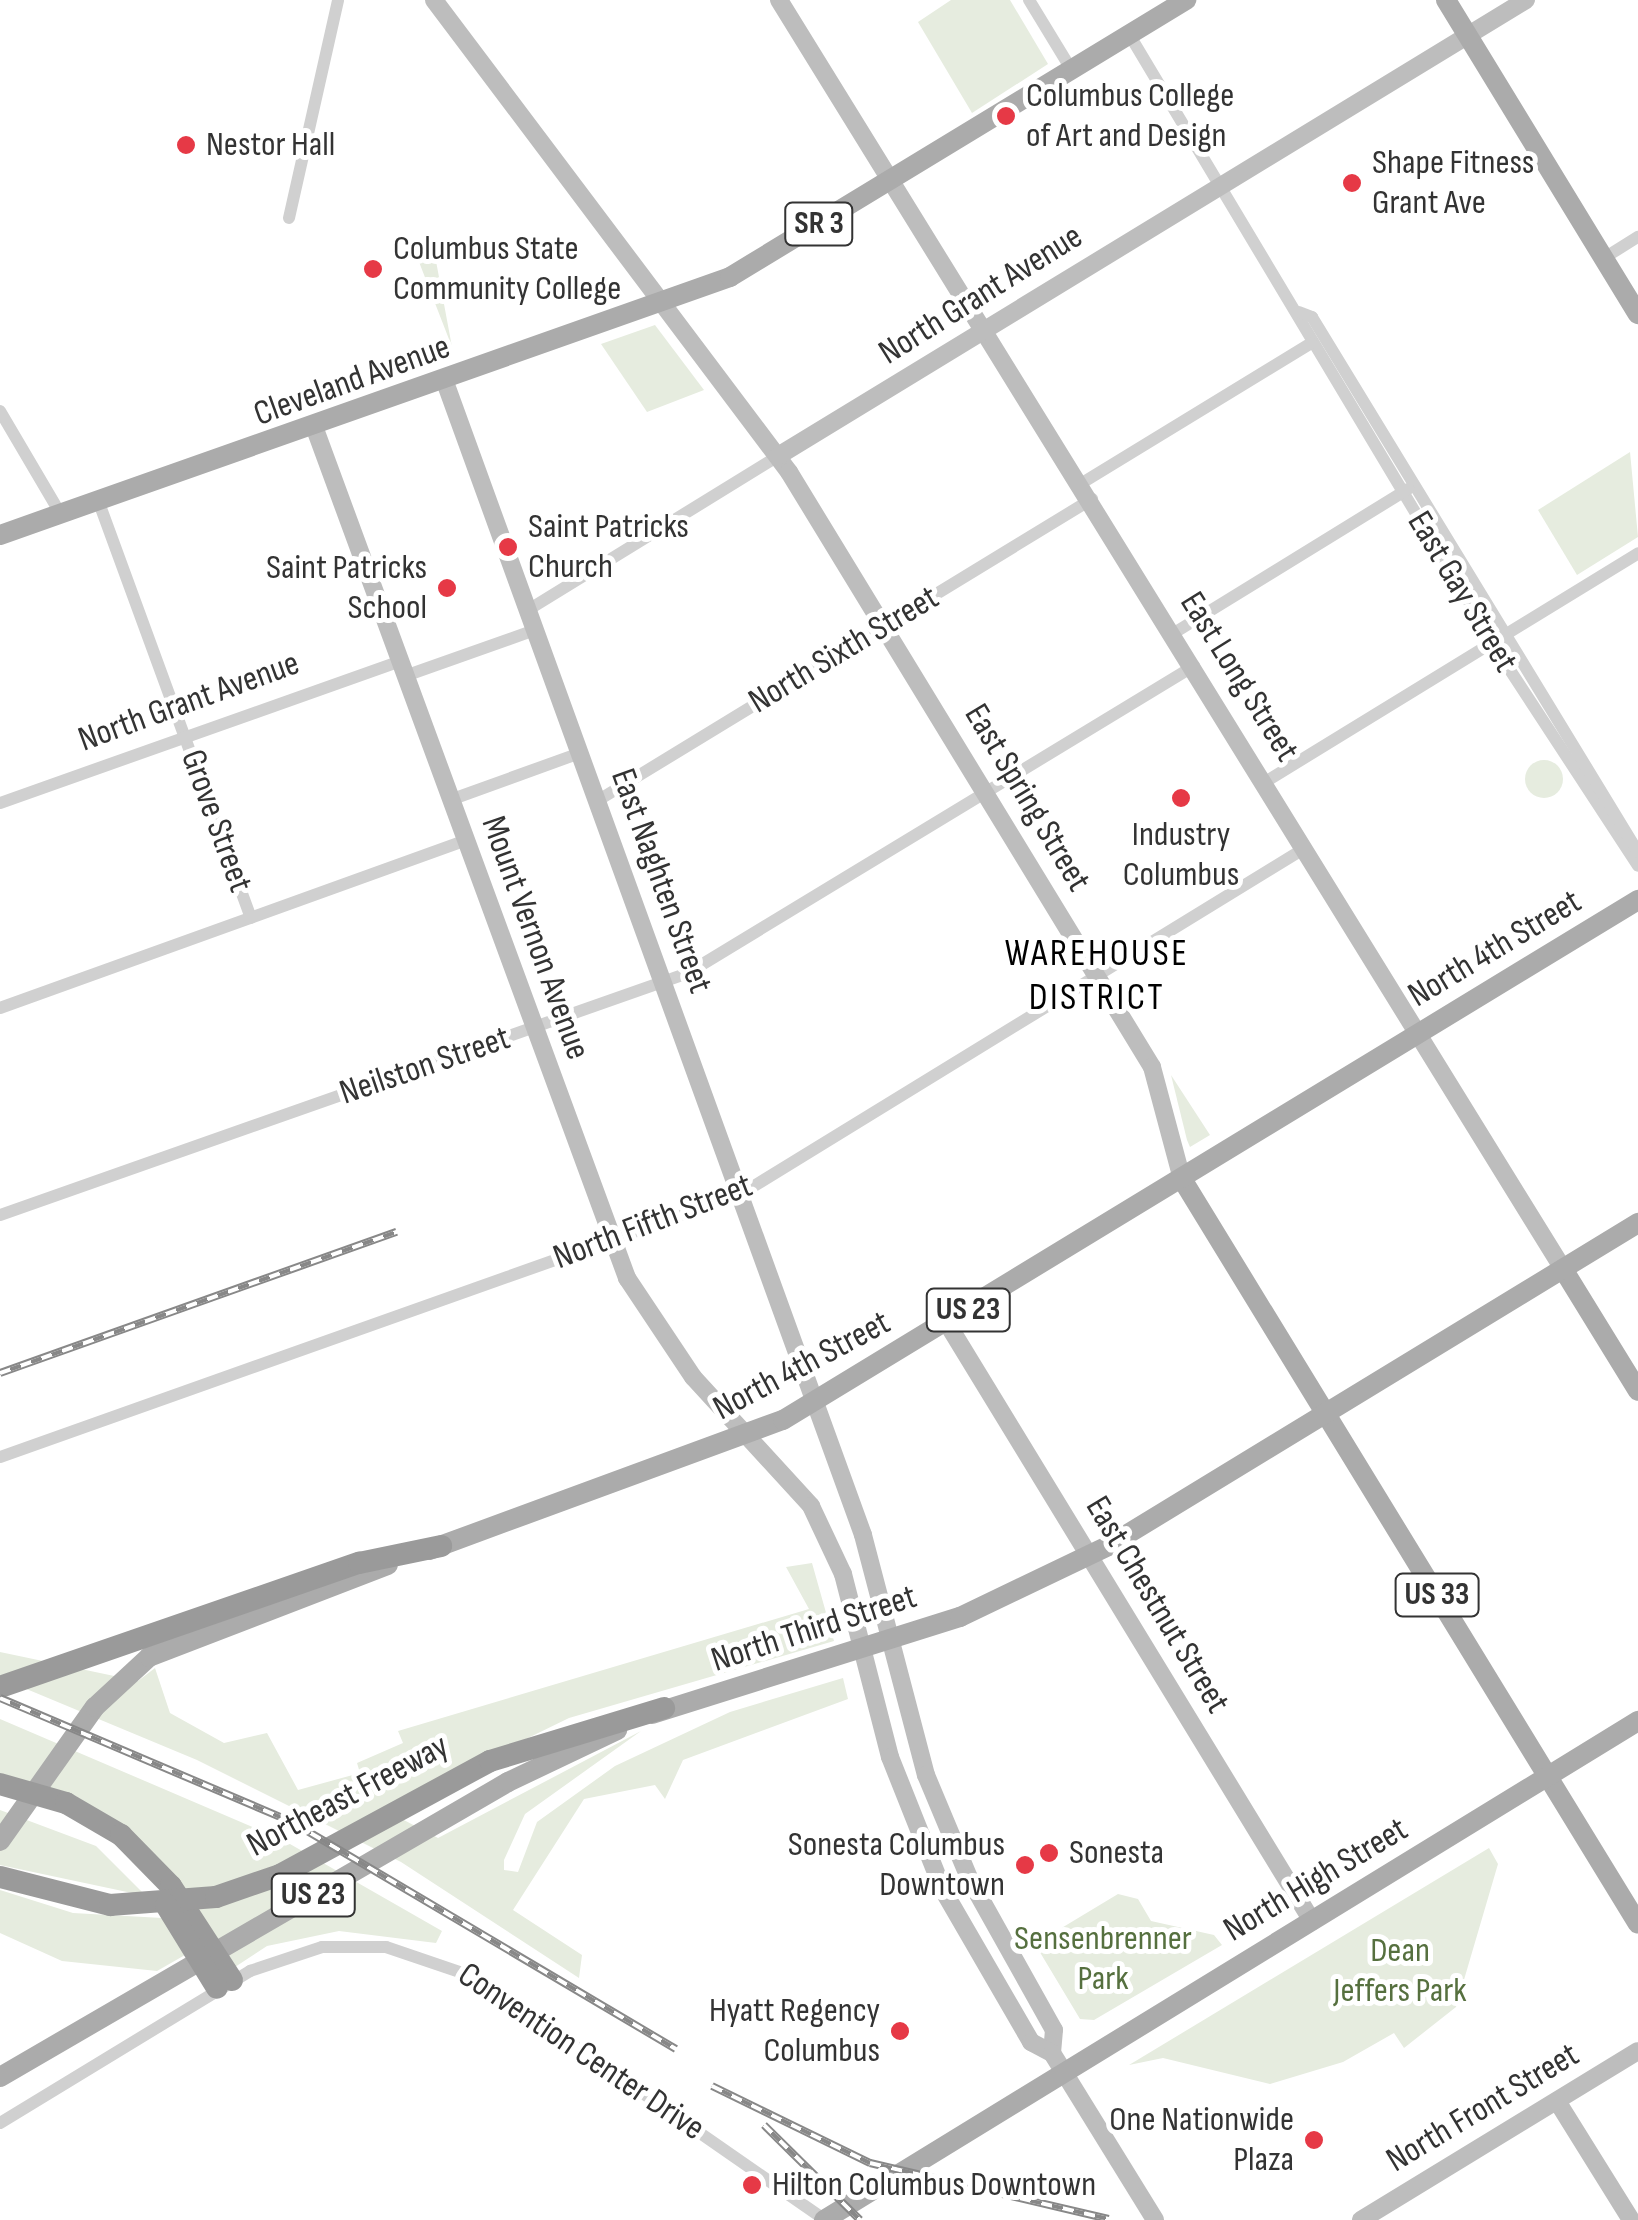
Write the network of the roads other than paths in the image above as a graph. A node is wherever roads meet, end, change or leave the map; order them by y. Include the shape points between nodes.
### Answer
1 (338, 0) edge
2 (434, 0) edge
3 (779, 0) edge
4 (1029, 0) edge
5 (1186, 0) edge
6 (1446, 0) edge
7 (1526, 0) edge
8 (1129, 34) junction
9 (1468, 36) junction
10 (1071, 69) junction
11 (889, 180) junction
12 (1222, 186) junction
13 (289, 218) dead end
14 (1638, 237) edge
15 (1604, 258) junction
16 (663, 303) junction
17 (1300, 312) junction
18 (1638, 314) edge
19 (983, 331) junction
20 (1311, 343) junction
21 (445, 382) junction
22 (0, 410) edge
23 (315, 429) junction
24 (778, 456) junction
25 (1408, 489) junction
26 (1087, 491) junction
27 (98, 500) junction
28 (60, 513) junction
29 (0, 535) edge
30 (1638, 553) edge
31 (528, 610) junction
32 (884, 626) junction
33 (535, 630) junction
34 (1174, 633) junction
35 (1499, 638) junction
36 (1194, 666) junction
37 (402, 668) junction
38 (185, 737) junction
39 (580, 753) junction
40 (1265, 782) junction
41 (986, 793) junction
42 (450, 800) junction
43 (597, 800) junction
44 (0, 804) edge
45 (465, 841) junction
46 (1305, 848) junction
47 (1638, 854) edge
48 (1638, 866) edge
49 (1638, 900) edge
50 (252, 918) junction
51 (1097, 976) junction
52 (664, 982) junction
53 (0, 1008) edge
54 (534, 1028) junction
55 (1419, 1033) junction
56 (1182, 1179) junction
57 (741, 1194) junction
58 (0, 1215) edge
59 (1638, 1224) edge
60 (611, 1240) junction
61 (1563, 1269) junction
62 (946, 1323) junction
63 (1638, 1392) edge
64 (816, 1402) junction
65 (1326, 1414) junction
66 (752, 1434) junction
67 (0, 1457) edge
68 (441, 1546) junction
69 (1089, 1556) junction
70 (842, 1574) junction
71 (876, 1584) junction
72 (8, 1685) edge
73 (664, 1708) junction
74 (1638, 1721) edge
75 (1548, 1776) junction
76 (0, 1784) edge
77 (0, 1799) edge
78 (0, 1841) edge
79 (0, 1877) edge
80 (1312, 1920) junction
81 (1638, 1924) edge
82 (224, 1984) junction
83 (1638, 2051) edge
84 (1052, 2052) junction
85 (1064, 2072) junction
86 (0, 2077) edge
87 (1557, 2101) junction
88 (0, 2123) edge
89 (825, 2220) edge
90 (1155, 2220) edge
91 (1361, 2220) edge
92 (1631, 2220) edge

1 - 13 street
2 - 16 main road, East Spring Street
3 - 11 main road, East Long Street
4 - 10 street
5 - 8 main road, Cleveland Avenue
6 - 9 main road
7 - 9 main road, North Grant Avenue
8 - 10 main road, Cleveland Avenue
8 - 12 street, East Gay Street
9 - 12 main road, North Grant Avenue
9 - 15 main road
10 - 11 main road, Cleveland Avenue
11 - 16 main road, Cleveland Avenue / SR 3 via 748,267
11 - 19 main road, East Long Street / SR 3
12 - 17 street, East Gay Street
12 - 19 main road, North Grant Avenue
14 - 15 street
15 - 18 main road
16 - 21 main road, Cleveland Avenue / SR 3
16 - 24 main road, East Spring Street
17 - 20 street, East Gay Street
17 - 25 street, East Gay Street via 1312,318
19 - 24 main road, North Grant Avenue
19 - 26 main road, East Long Street / SR 3
20 - 25 street, East Gay Street
20 - 26 street, North Sixth Street
21 - 23 main road, Cleveland Avenue / SR 3
21 - 31 main road, East Naghten Street
22 - 28 street
23 - 27 main road, Cleveland Avenue / SR 3
23 - 37 main road, Mount Vernon Avenue
24 - 31 street, North Grant Avenue
24 - 32 main road, East Spring Street
25 - 34 street
25 - 35 street, East Gay Street
26 - 32 street, North Sixth Street
26 - 34 main road, East Long Street / SR 3
27 - 28 main road, Cleveland Avenue / SR 3
27 - 38 street, Grove Street
28 - 29 main road, Cleveland Avenue / SR 3
30 - 35 street
31 - 33 main road, East Naghten Street
32 - 41 main road, East Spring Street
32 - 43 street, North Sixth Street
33 - 37 street, North Grant Avenue
33 - 39 main road, East Naghten Street
34 - 36 main road, East Long Street / SR 3
35 - 40 street
35 - 47 street, East Gay Street
35 - 48 street, East Gay Street
36 - 40 main road, East Long Street / SR 3
36 - 41 street, Neilston Street
37 - 38 street, North Grant Avenue
37 - 42 main road, Mount Vernon Avenue
38 - 44 street, North Grant Avenue
38 - 50 street, Grove Street
39 - 42 street
39 - 43 main road, East Naghten Street
40 - 46 main road, East Long Street / SR 3
41 - 51 main road, East Spring Street
41 - 52 street, Neilston Street
42 - 45 main road, Mount Vernon Avenue
43 - 52 main road, East Naghten Street
45 - 50 street
45 - 54 main road, Mount Vernon Avenue
46 - 51 street, North Fifth Street
46 - 55 main road, East Long Street / SR 3
47 - 48 street, East Gay Street
49 - 55 main road, North 4th Street / US 23
50 - 53 street
51 - 56 main road, East Spring Street via 1158,1082
51 - 57 street, North Fifth Street
52 - 54 street, Neilston Street
52 - 57 main road, East Naghten Street
54 - 58 street, Neilston Street
54 - 60 main road, Mount Vernon Avenue
55 - 56 main road, North 4th Street / US 23
55 - 61 main road, East Long Street
56 - 62 main road, North 4th Street / US 23
56 - 65 main road, East Spring Street / US 33
57 - 60 street, North Fifth Street
57 - 64 main road, East Naghten Street
59 - 61 main road, North Third Street / US 23
60 - 66 main road, Mount Vernon Avenue via 668,1345
60 - 67 street, North Fifth Street
61 - 63 main road, East Long Street
61 - 65 main road, North Third Street / US 23
62 - 64 main road, North 4th Street / US 23
62 - 69 main road, East Chestnut Street
64 - 66 main road, North 4th Street / US 23
64 - 71 main road, East Naghten Street
65 - 69 main road, North Third Street / US 23
65 - 75 main road, East Spring Street / US 33
66 - 68 main road, North 4th Street / US 23
66 - 70 main road, Mount Vernon Avenue via 811,1506
68 - 72 highway via 359,1563
68 - 78 main road, North 4th Street / US 23 via 156,1652 112,1688
69 - 73 main road, North Third Street / US 23 via 960,1617 818,1666
69 - 80 main road, East Chestnut Street
70 - 71 main road
70 - 84 main road, Mount Vernon Avenue via 922,1841 1030,2042
71 - 84 main road, East Naghten Street via 926,1776 969,1878 1054,2030
73 - 79 highway, Northeast Freeway via 530,1744 251,1887 151,1907 65,1898
73 - 86 main road, North Third Street / US 23 via 426,1828
74 - 75 main road, North High Street
75 - 80 main road, North High Street
75 - 81 main road, US 33
76 - 82 highway via 66,1803 121,1835 171,1886
77 - 82 highway via 50,1810 118,1850 158,1892
80 - 85 main road, North High Street
82 - 88 street, Convention Center Drive
82 - 89 street, Convention Center Drive via 322,1947 432,1957 477,1978
83 - 87 main road, North Front Street
84 - 85 main road
85 - 89 main road, North High Street
85 - 90 main road
87 - 91 main road, North Front Street
87 - 92 main road

